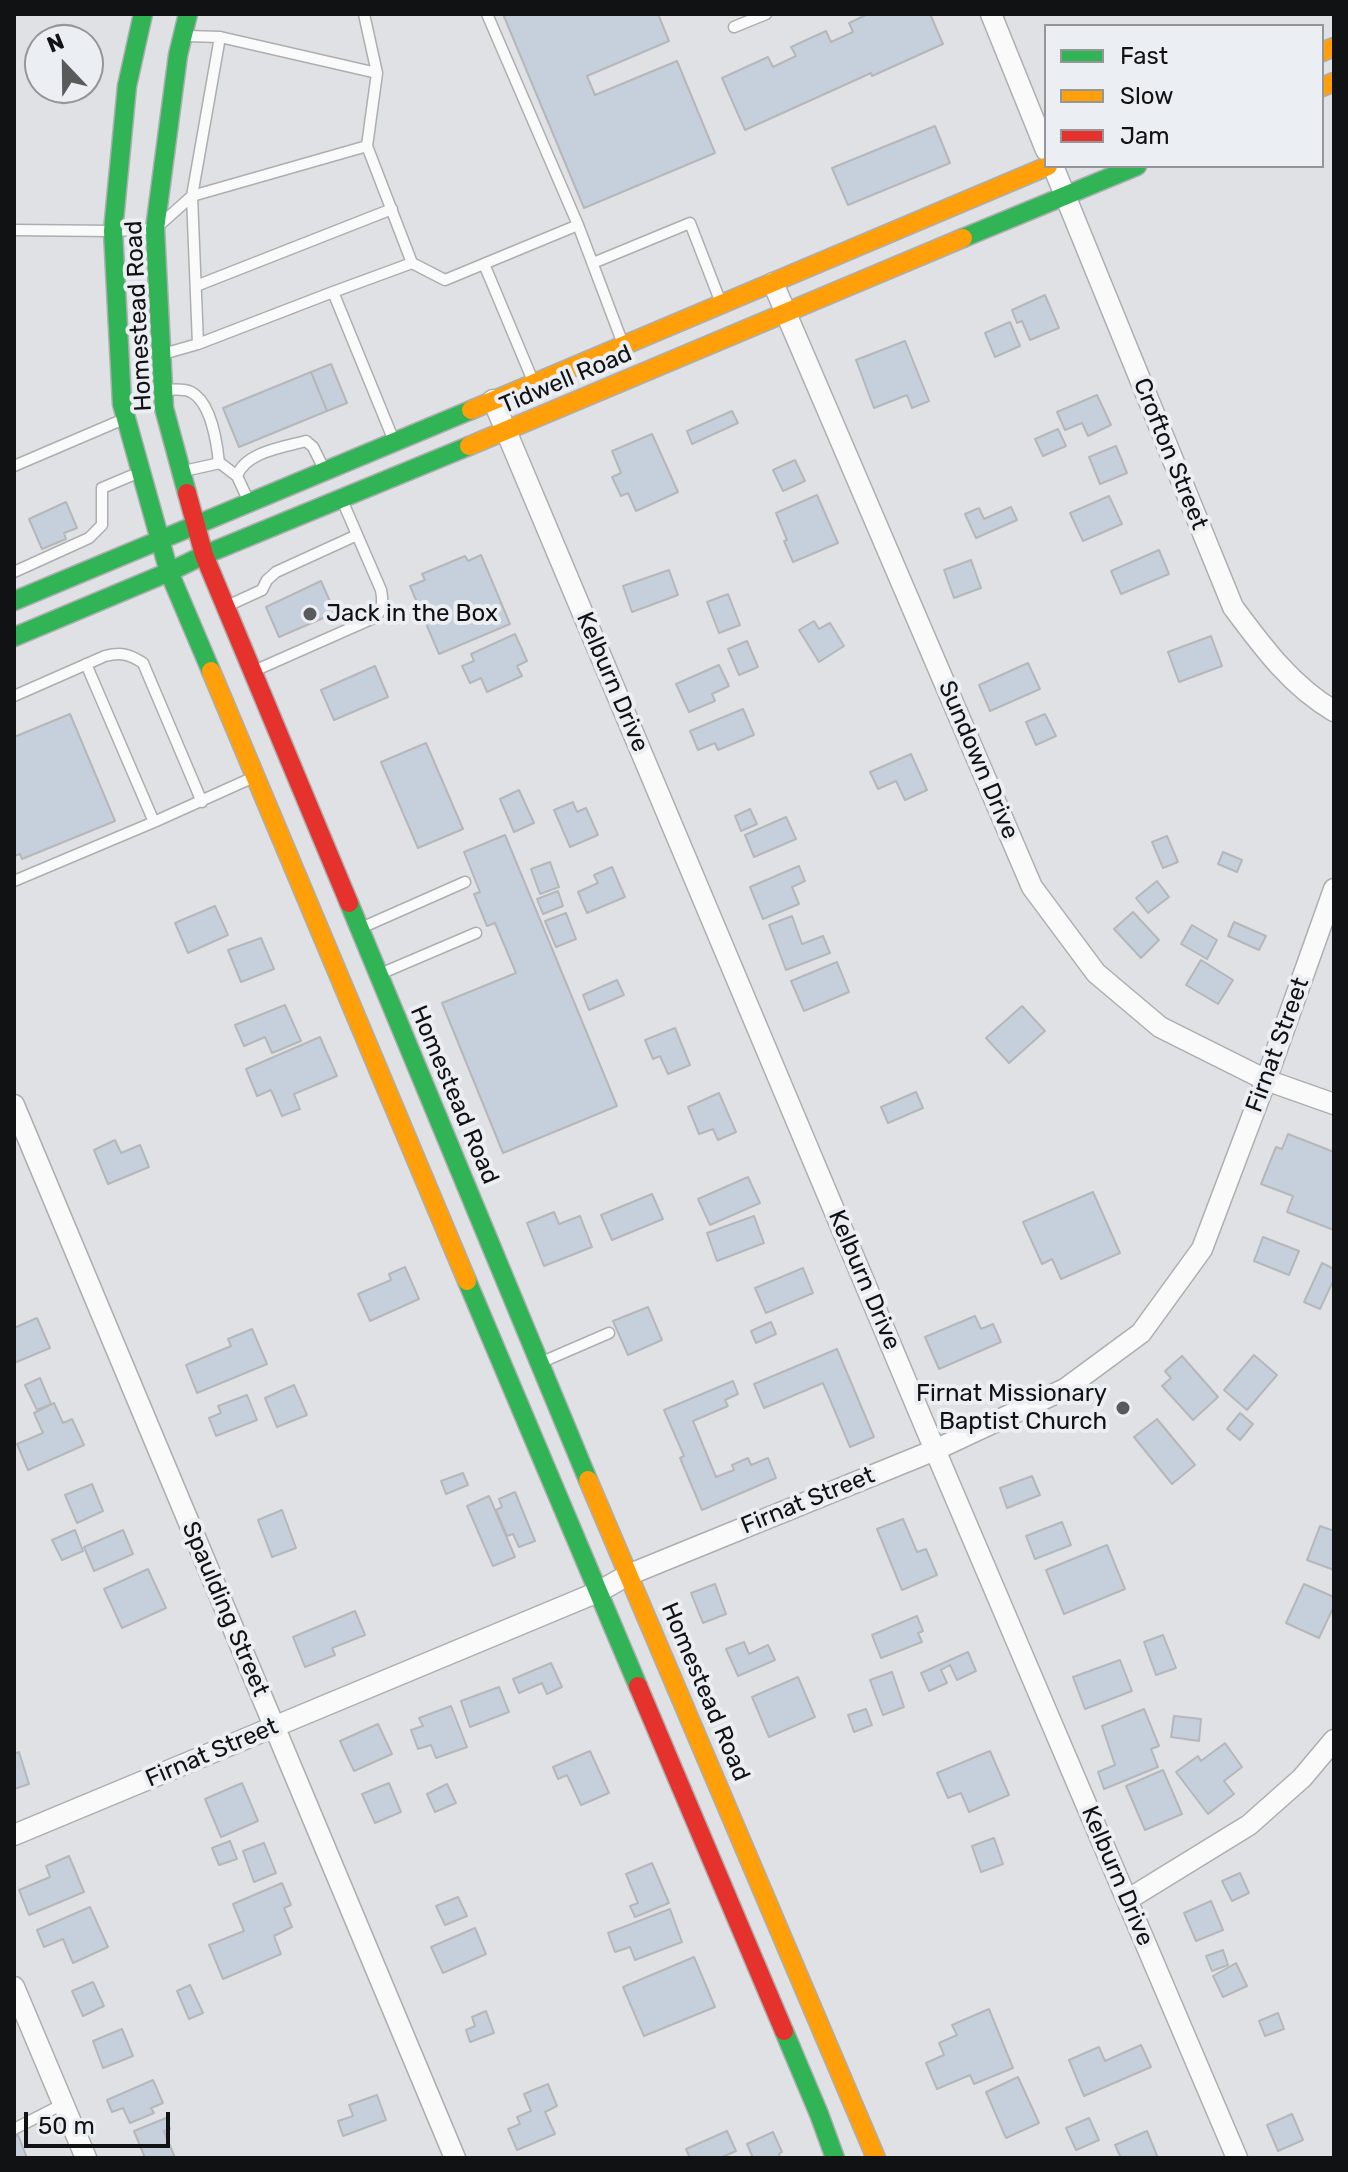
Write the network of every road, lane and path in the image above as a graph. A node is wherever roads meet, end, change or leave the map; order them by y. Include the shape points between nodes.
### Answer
1 (143, 14) edge
2 (188, 14) edge
3 (364, 14) edge
4 (487, 14) edge
5 (766, 14) edge
6 (991, 14) edge
7 (734, 27) dead end
8 (183, 35) junction
9 (220, 37) junction
10 (377, 73) junction
11 (1044, 145) edge
12 (367, 146) junction
13 (1045, 168) edge
14 (1051, 168) edge
15 (1132, 168) edge
16 (192, 196) junction
17 (1065, 197) junction
18 (392, 209) junction
19 (578, 225) junction
20 (155, 229) junction
21 (14, 230) edge
22 (113, 231) junction
23 (412, 263) junction
24 (593, 263) junction
25 (484, 264) junction
26 (773, 283) junction
27 (196, 286) junction
28 (333, 292) junction
29 (721, 305) junction
30 (785, 312) junction
31 (198, 344) junction
32 (623, 346) junction
33 (162, 354) junction
34 (534, 383) junction
35 (164, 390) junction
36 (493, 400) junction
37 (126, 419) junction
38 (506, 431) junction
39 (394, 441) junction
40 (219, 463) junction
41 (14, 466) edge
42 (325, 471) junction
43 (141, 472) junction
44 (182, 472) junction
45 (237, 476) junction
46 (341, 499) junction
47 (249, 502) junction
48 (196, 525) junction
49 (357, 535) junction
50 (161, 541) junction
51 (204, 555) junction
52 (35, 562) junction
53 (14, 572) edge
54 (169, 572) junction
55 (45, 588) junction
56 (14, 601) edge
57 (225, 607) junction
58 (14, 637) edge
59 (86, 664) junction
60 (252, 671) junction
61 (14, 696) edge
62 (1334, 711) edge
63 (255, 777) junction
64 (202, 802) junction
65 (154, 822) junction
66 (296, 826) junction
67 (14, 881) edge
68 (465, 882) dead end
69 (1334, 889) edge
70 (359, 929) junction
71 (476, 933) dead end
72 (378, 974) junction
73 (1266, 1080) junction
74 (410, 1097) junction
75 (1334, 1104) edge
76 (14, 1105) edge
77 (609, 1333) dead end
78 (540, 1363) junction
79 (935, 1450) junction
80 (628, 1575) junction
81 (598, 1592) junction
82 (275, 1726) junction
83 (1334, 1740) edge
84 (14, 1835) edge
85 (758, 1879) junction
86 (726, 1894) junction
87 (1127, 1900) junction
88 (14, 1987) edge
89 (853, 2102) junction
90 (63, 2104) junction
91 (819, 2114) junction
92 (14, 2129) edge
93 (86, 2158) edge
94 (455, 2158) edge
95 (835, 2158) edge
96 (876, 2158) edge
97 (1237, 2158) edge

1 - 22 main road, Homestead Road via 127,86
2 - 8 main road, Homestead Road
3 - 10 lane
4 - 19 lane
5 - 7 lane
6 - 11 street
8 - 9 lane
8 - 20 main road, Homestead Road
9 - 10 lane
9 - 16 lane
10 - 12 lane
12 - 16 lane
12 - 18 lane
13 - 26 main road, Tidwell Road
14 - 17 street, Crofton Street
15 - 17 main road, Tidwell Road
16 - 20 lane
16 - 27 lane
17 - 30 main road, Tidwell Road
17 - 62 street, Crofton Street via 1233,607 1291,679
18 - 23 lane
18 - 27 lane
19 - 24 lane
19 - 25 lane
20 - 22 lane
20 - 33 main road, Homestead Road
21 - 22 lane
22 - 37 main road, Homestead Road
23 - 25 lane via 445,280
23 - 28 lane
24 - 29 lane via 690,223
24 - 32 lane
25 - 34 lane
26 - 29 main road, Tidwell Road
26 - 30 street, Sundown Drive
27 - 31 lane
28 - 31 lane
28 - 39 lane
29 - 32 main road, Tidwell Road
30 - 38 main road, Tidwell Road
30 - 73 street, Sundown Drive via 1032,887 1096,973 1160,1027
31 - 33 lane
32 - 34 main road, Tidwell Road
33 - 35 main road, Homestead Road
34 - 36 main road, Tidwell Road
35 - 40 lane via 187,390 200,401 216,437
35 - 44 main road, Homestead Road
36 - 38 street, Kelburn Drive
36 - 39 main road, Tidwell Road
37 - 41 lane
37 - 43 main road, Homestead Road
38 - 46 main road, Tidwell Road
38 - 79 street, Kelburn Drive
39 - 42 main road, Tidwell Road
40 - 44 lane
40 - 45 lane
42 - 45 lane via 306,441 267,451 240,468
42 - 47 main road, Tidwell Road
43 - 50 main road, Homestead Road
43 - 52 lane via 102,488 102,525 89,538
44 - 48 main road, Homestead Road
45 - 47 lane
46 - 49 lane
46 - 51 main road, Tidwell Road
47 - 48 main road, Tidwell Road
48 - 50 main road, Tidwell Road
48 - 51 main road, Homestead Road
49 - 57 lane via 276,572 262,590
49 - 60 lane via 381,590 376,617
50 - 54 main road, Homestead Road
50 - 55 main road, Tidwell Road
51 - 54 main road, Tidwell Road
51 - 57 main road, Homestead Road
52 - 53 lane
52 - 55 lane
54 - 58 main road, Tidwell Road
54 - 63 main road, Homestead Road
55 - 56 main road, Tidwell Road
57 - 60 main road, Homestead Road
59 - 61 lane
59 - 64 lane via 119,652 143,663
59 - 65 lane
60 - 66 main road, Homestead Road
63 - 64 lane
63 - 66 main road, Homestead Road
64 - 65 lane
65 - 67 lane
66 - 70 main road, Homestead Road
66 - 74 main road, Homestead Road
68 - 70 lane
69 - 73 street, Firnat Street
70 - 72 main road, Homestead Road
71 - 72 lane
72 - 74 main road, Homestead Road
73 - 75 street, Sundown Drive
73 - 79 street, Firnat Street via 1202,1249 1141,1333 1065,1389
74 - 78 main road, Homestead Road
74 - 81 main road, Homestead Road
76 - 82 street, Spaulding Street
77 - 78 lane
78 - 80 main road, Homestead Road
79 - 80 street, Firnat Street
79 - 87 street, Kelburn Drive
80 - 81 street, Firnat Street
80 - 85 main road, Homestead Road
81 - 82 street, Firnat Street
81 - 86 main road, Homestead Road
82 - 84 street, Firnat Street
82 - 94 street, Spaulding Street
83 - 87 street via 1302,1778 1249,1825
85 - 86 main road
85 - 89 main road, Homestead Road
86 - 91 main road, Homestead Road
87 - 97 street, Kelburn Drive
88 - 90 street
89 - 91 main road
89 - 96 main road, Homestead Road
90 - 92 lane
90 - 93 street
91 - 95 main road, Homestead Road

